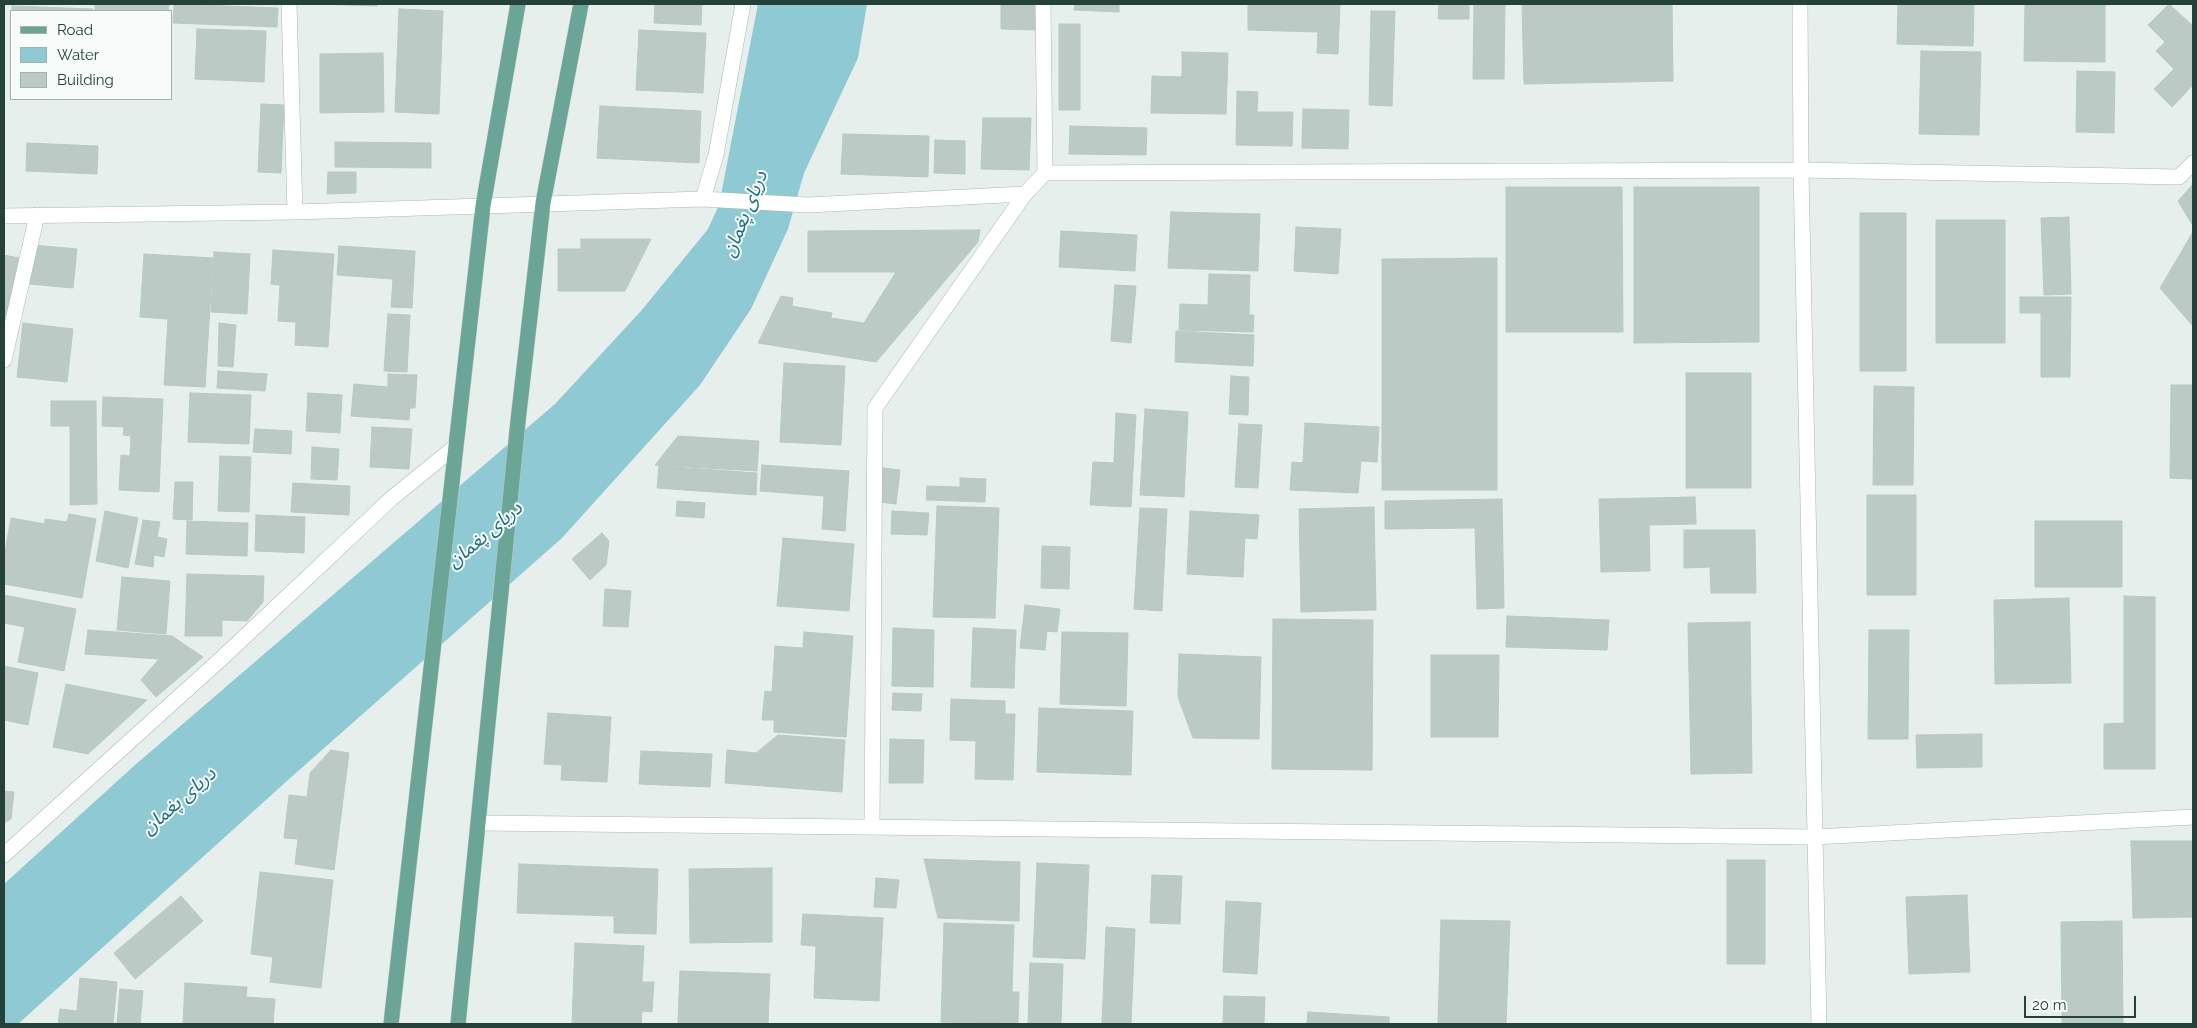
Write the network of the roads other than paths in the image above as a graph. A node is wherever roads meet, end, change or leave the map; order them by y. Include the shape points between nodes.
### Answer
1 (289, 4) edge
2 (518, 4) edge
3 (581, 4) edge
4 (743, 4) edge
5 (1043, 4) edge
6 (1800, 4) edge
7 (2193, 163) edge
8 (1801, 170) junction
9 (1045, 173) junction
10 (1025, 194) junction
11 (708, 200) junction
12 (543, 203) junction
13 (483, 206) junction
14 (296, 212) junction
15 (37, 215) junction
16 (4, 216) edge
17 (4, 360) edge
18 (456, 446) junction
19 (2193, 816) edge
20 (479, 823) junction
21 (872, 826) junction
22 (1814, 837) junction
23 (4, 855) edge
24 (391, 1024) edge
25 (458, 1024) edge
26 (1819, 1024) edge

1 - 14 street
2 - 13 main road
3 - 12 main road
4 - 11 street
5 - 9 street
6 - 8 street
7 - 8 street via 2179,177
8 - 9 street
8 - 22 street
9 - 10 street
10 - 11 street via 808,205
10 - 21 street via 875,408
11 - 12 street
12 - 13 street
12 - 20 main road
13 - 14 street
13 - 18 main road
14 - 15 street
15 - 16 street
15 - 17 street
18 - 23 street via 392,498 222,658
18 - 24 main road
19 - 22 street
20 - 21 street
20 - 25 main road
21 - 22 street
22 - 26 street

